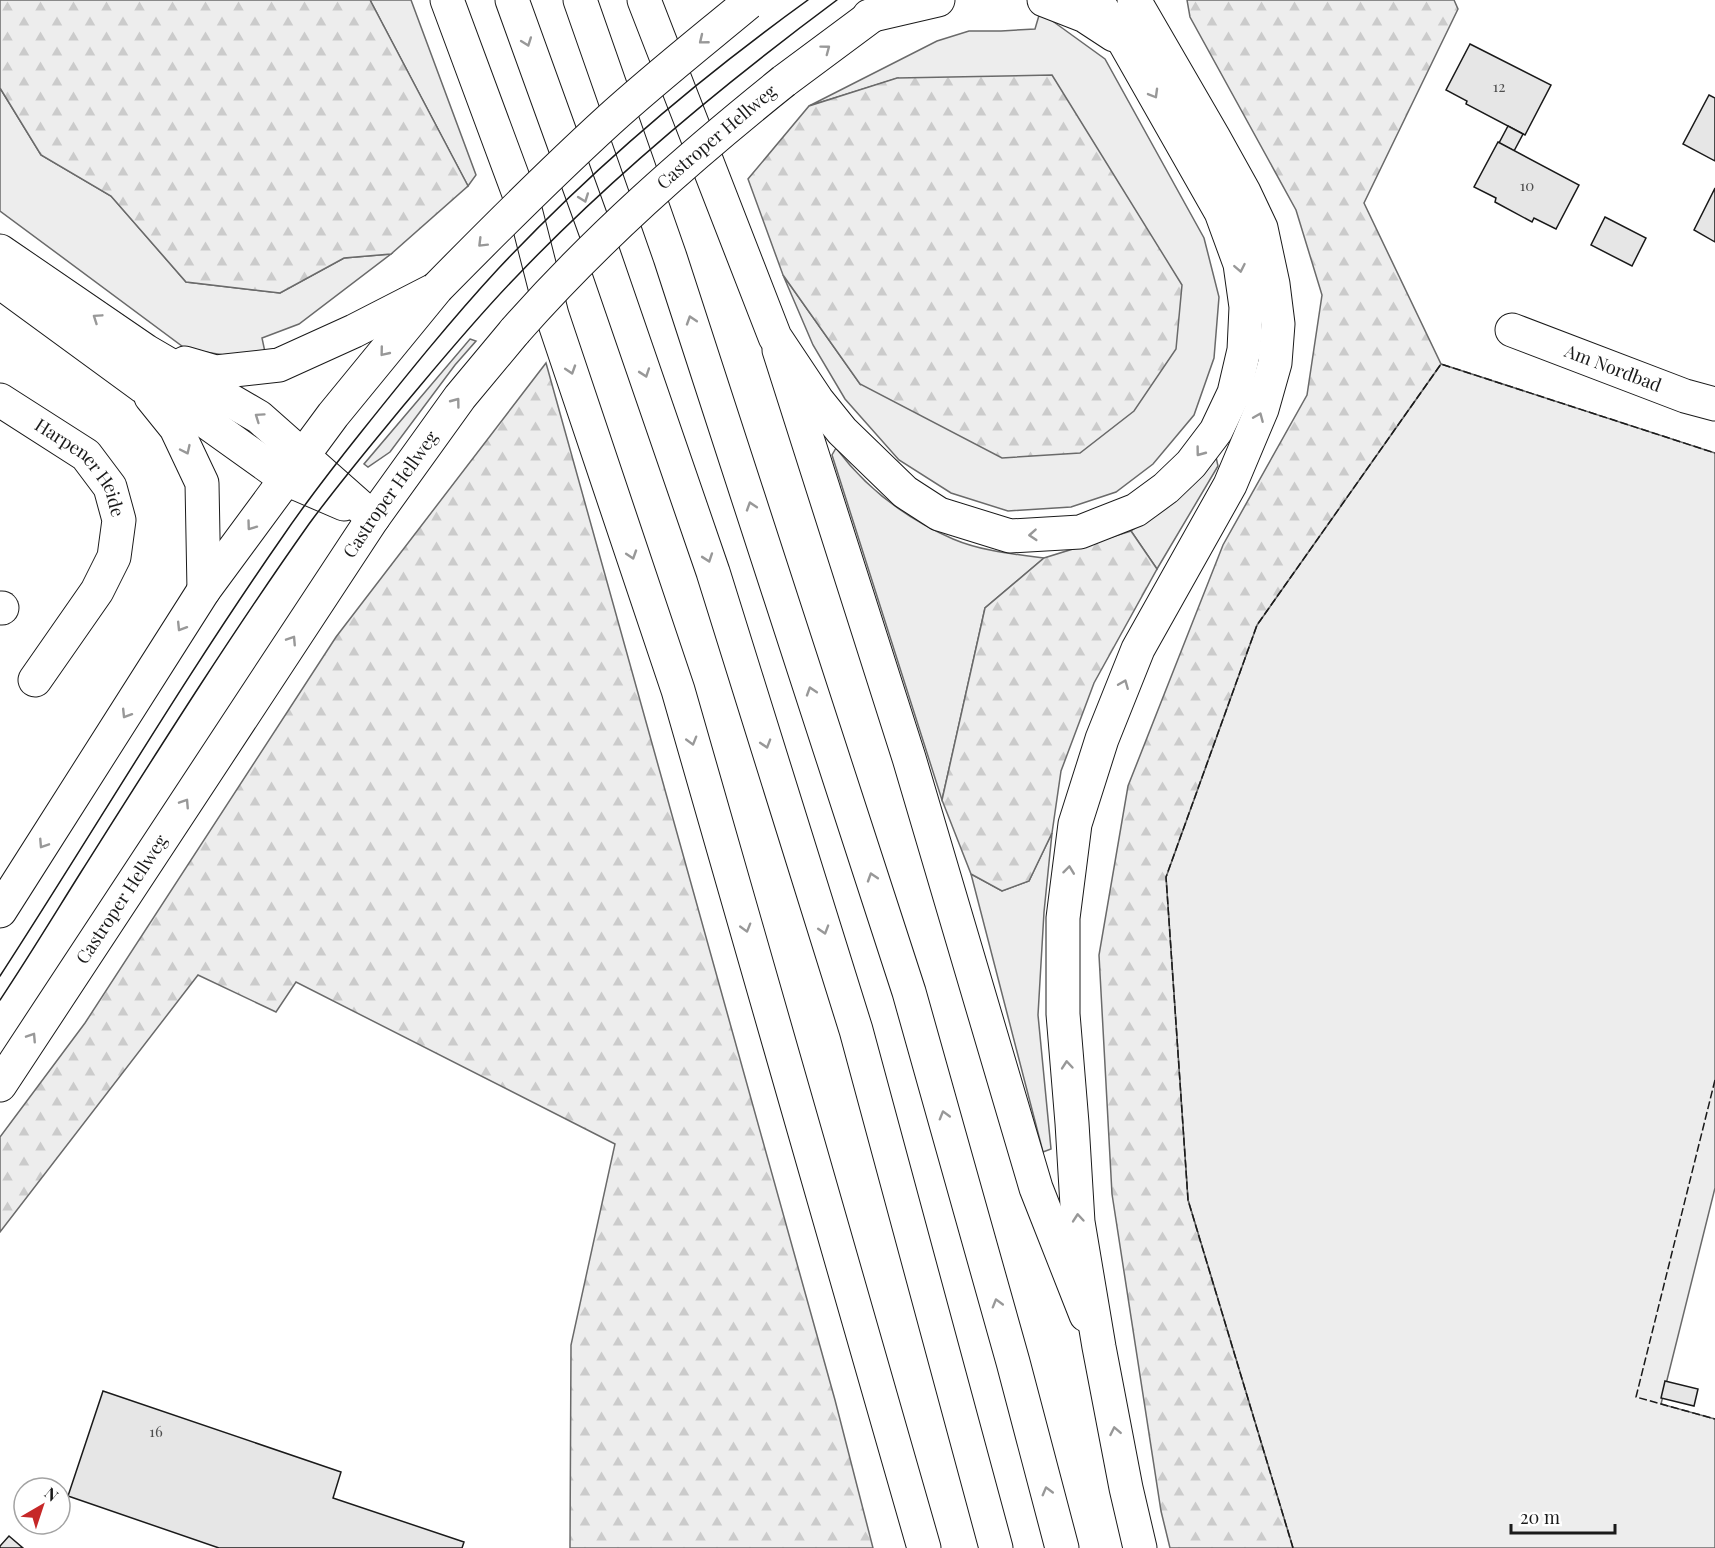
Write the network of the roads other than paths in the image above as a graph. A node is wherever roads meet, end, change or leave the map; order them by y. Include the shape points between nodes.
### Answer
1 (426, 0) edge
2 (447, 0) edge
3 (512, 0) edge
4 (580, 0) edge
5 (644, 0) edge
6 (938, 0) edge
7 (1044, 0) edge
8 (1096, 0) edge
9 (1134, 0) edge
10 (1152, 0) edge
11 (750, 2) edge
12 (881, 8) edge
13 (1125, 43) junction
14 (1214, 138) junction
15 (0, 251) edge
16 (0, 282) edge
17 (436, 289) junction
18 (552, 315) junction
19 (1512, 330) dead end
20 (775, 337) junction
21 (146, 351) junction
22 (142, 386) junction
23 (0, 400) edge
24 (1715, 405) edge
25 (295, 467) junction
26 (373, 518) junction
27 (204, 590) junction
28 (35, 680) dead end
29 (0, 911) edge
30 (0, 1086) edge
31 (1099, 1347) junction
32 (924, 1548) edge
33 (996, 1548) edge
34 (1062, 1548) edge
35 (1140, 1548) edge

1 - 18 main road via 512,230
2 - 18 main road via 526,213
3 -> 33 main road via 717,583 856,1030
34 -> 4 main road via 909,992 670,257
5 - 20 main road
6 - 12 main road
7 - 13 main road via 1085,16
8 - 13 main road
9 - 14 main road
10 - 14 main road
11 -> 17 main road, bridge via 609,120
26 -> 12 main road, Castroper Hellweg, bridge via 459,397 576,265 713,138
13 -> 20 main road via 1221,212 1240,264 1246,307 1244,350 1234,393 1215,431 1191,464 1166,488 1136,510 1080,532 1010,536 939,514 905,492 842,431
31 -> 14 main road via 1078,1222 1063,1014 1063,918 1075,824 1102,739 1138,649 1230,484 1262,409 1275,363 1278,324 1261,228
21 -> 15 main road
16 - 22 main road
17 - 21 main road via 279,365 216,372
17 -> 25 main road
18 -> 32 main road via 678,690
19 - 24 main road, Am Nordbad
20 - 31 main road via 909,758 1036,1188
25 -> 21 main road via 260,417
22 - 25 main road
22 -> 27 main road via 176,428 202,483
23 - 28 main road, Harpener Heide via 86,455 110,487 118,519 114,557 97,591
25 - 26 main road
25 -> 27 main road
30 -> 26 main road, Castroper Hellweg
27 -> 29 main road
35 -> 31 main road

